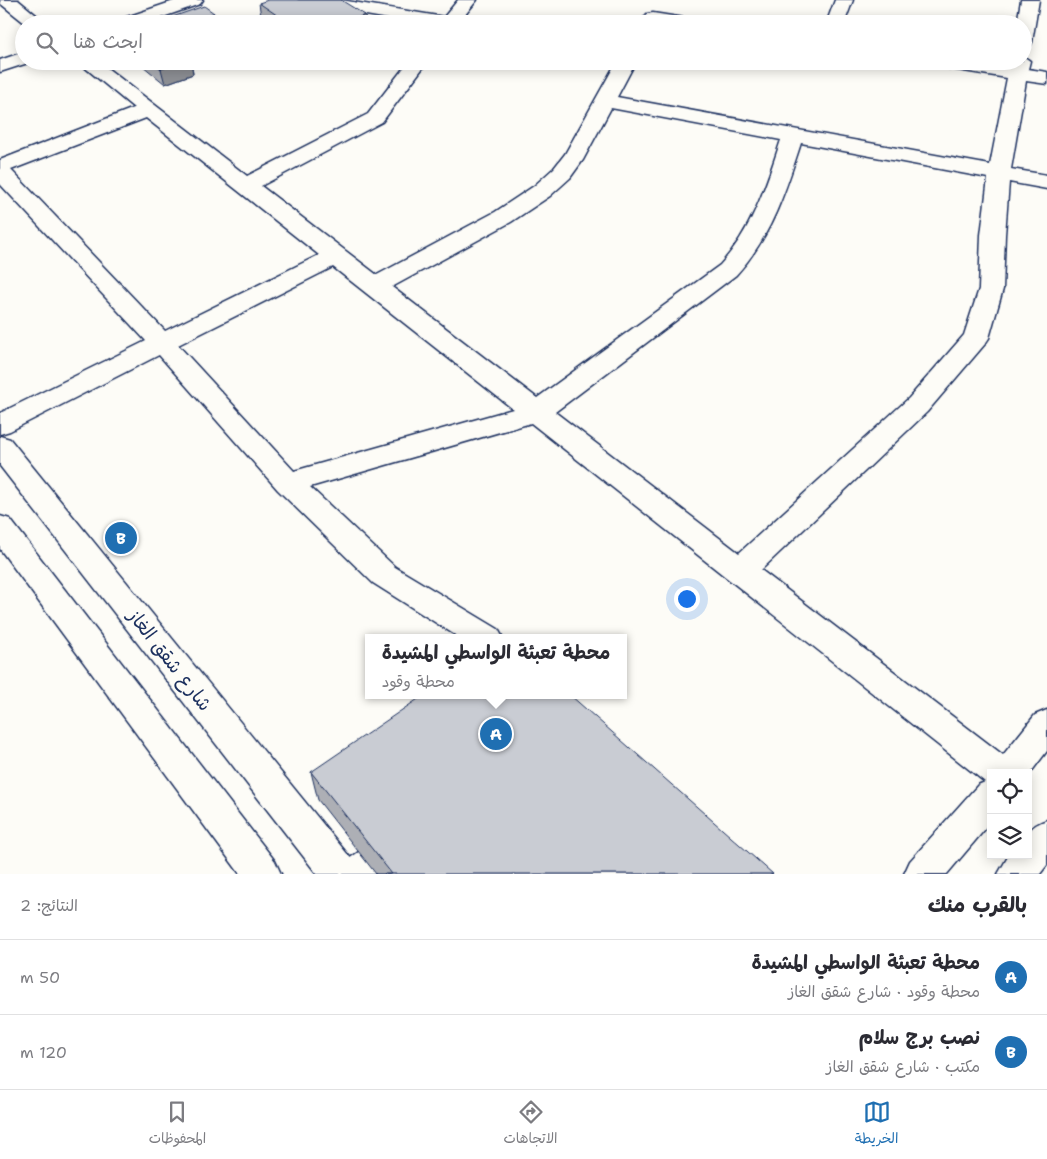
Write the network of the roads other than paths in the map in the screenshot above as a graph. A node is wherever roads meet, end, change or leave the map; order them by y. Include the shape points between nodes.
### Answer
1 (7, 0) edge
2 (194, 0) edge
3 (308, 0) edge
4 (468, 0) edge
5 (663, 0) edge
6 (844, 0) edge
7 (1030, 0) edge
8 (26, 15) edge
9 (151, 15) edge
10 (399, 15) edge
11 (455, 15) edge
12 (654, 15) edge
13 (838, 15) edge
14 (1028, 15) edge
15 (15, 61) edge
16 (0, 66) edge
17 (97, 70) edge
18 (412, 70) edge
19 (622, 70) edge
20 (1018, 70) edge
21 (1027, 70) edge
22 (1047, 78) edge
23 (605, 101) junction
24 (148, 110) junction
25 (793, 136) junction
26 (0, 169) edge
27 (999, 173) junction
28 (1047, 182) edge
29 (246, 186) junction
30 (336, 256) junction
31 (375, 286) junction
32 (162, 343) junction
33 (536, 412) junction
34 (0, 424) edge
35 (0, 446) edge
36 (288, 483) junction
37 (0, 528) edge
38 (741, 570) junction
39 (480, 634) edge
40 (1047, 726) edge
41 (994, 769) edge
42 (1013, 769) edge
43 (987, 801) edge
44 (428, 823) edge
45 (1047, 837) edge
46 (262, 874) edge
47 (340, 874) edge
48 (359, 874) edge
49 (923, 874) edge
50 (1017, 874) edge

1 - 8 street
2 - 9 street
3 - 10 street
4 - 11 street
5 - 12 street
6 - 13 street
7 - 14 street
15 - 16 street
17 - 24 street
18 - 29 street via 375,118
19 - 23 street
20 - 27 street
21 - 22 street
23 - 25 street
23 - 31 street via 562,173 542,191 503,217
24 - 26 street
24 - 29 street
25 - 27 street
25 - 33 street via 764,218 744,255
26 - 32 street
27 - 28 street
27 - 38 street via 991,289 976,338 918,405
29 - 30 street
30 - 31 street
30 - 32 street
31 - 33 street
32 - 34 street
32 - 36 street
33 - 36 street
33 - 38 street
35 - 47 street, شارع شقق الغاز
36 - 39 street via 384,575
37 - 46 street
38 - 41 street
40 - 42 street
43 - 49 street
44 - 48 street
45 - 50 street

